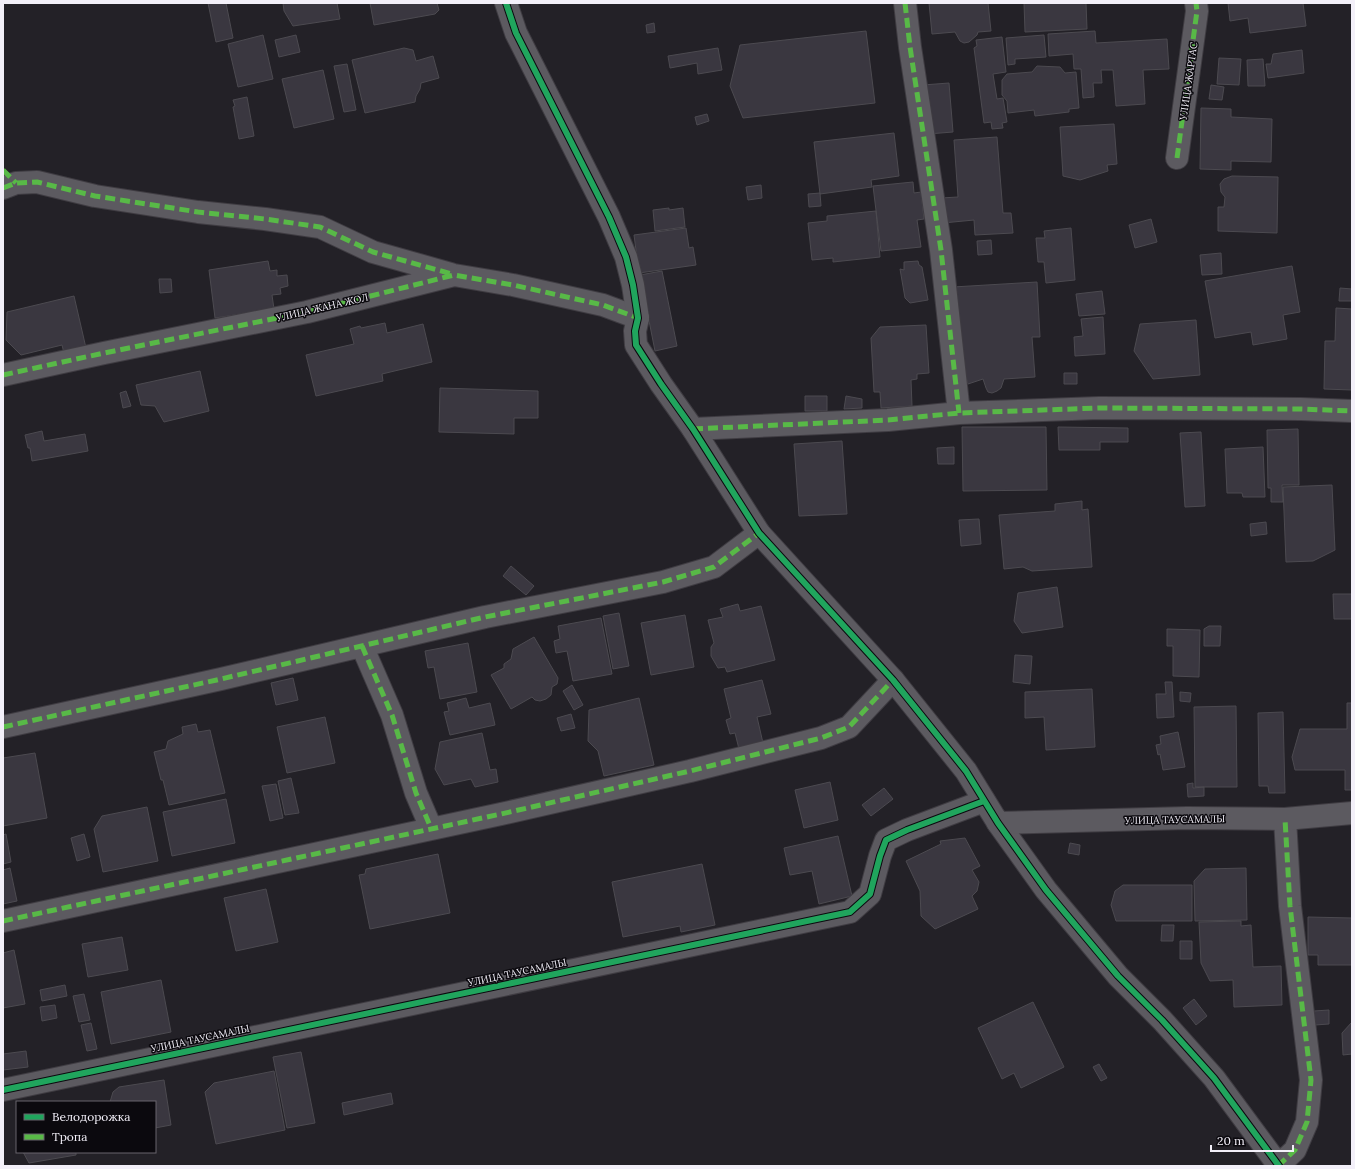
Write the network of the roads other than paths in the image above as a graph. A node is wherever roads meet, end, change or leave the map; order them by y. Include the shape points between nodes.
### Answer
1 (506, 3) edge
2 (905, 3) edge
3 (1196, 3) edge
4 (1177, 158) dead end
5 (7, 180) edge
6 (454, 275) junction
7 (638, 318) junction
8 (3, 375) edge
9 (1352, 411) edge
10 (959, 412) junction
11 (693, 429) junction
12 (760, 533) junction
13 (362, 646) junction
14 (893, 680) junction
15 (3, 727) edge
16 (984, 801) junction
17 (1352, 813) edge
18 (1285, 819) junction
19 (998, 823) junction
20 (431, 828) junction
21 (3, 921) edge
22 (3, 1090) edge
23 (1279, 1166) edge

1 - 7 street via 516,33 609,217 626,257
2 - 10 street via 941,250
3 - 4 street, УЛИЦА ЖАРТАС
5 - 6 street via 37,182 109,198 198,212 265,218 320,227 373,252
6 - 7 street, УЛИЦА ЖАНА ЖОЛ via 603,305
6 - 8 street, УЛИЦА ЖАНА ЖОЛ via 307,312
7 - 11 street via 636,344
9 - 10 street via 1099,408
10 - 11 street via 888,420
11 - 12 street
12 - 13 street via 714,567 663,582 485,617
12 - 14 street
13 - 15 street
13 - 20 street via 392,715 416,793
14 - 16 street via 966,771
14 - 20 street via 849,727 821,738 690,771
16 - 19 street
16 - 22 street, УЛИЦА ТАУСАМАЛЫ via 886,840 870,894 850,912
17 - 18 street, УЛИЦА ТАУСАМАЛЫ
18 - 19 street, УЛИЦА ТАУСАМАЛЫ via 1187,818
18 - 23 street via 1290,906 1311,1080 1307,1122 1295,1150
19 - 23 street via 1046,890 1118,976 1214,1078
20 - 21 street

